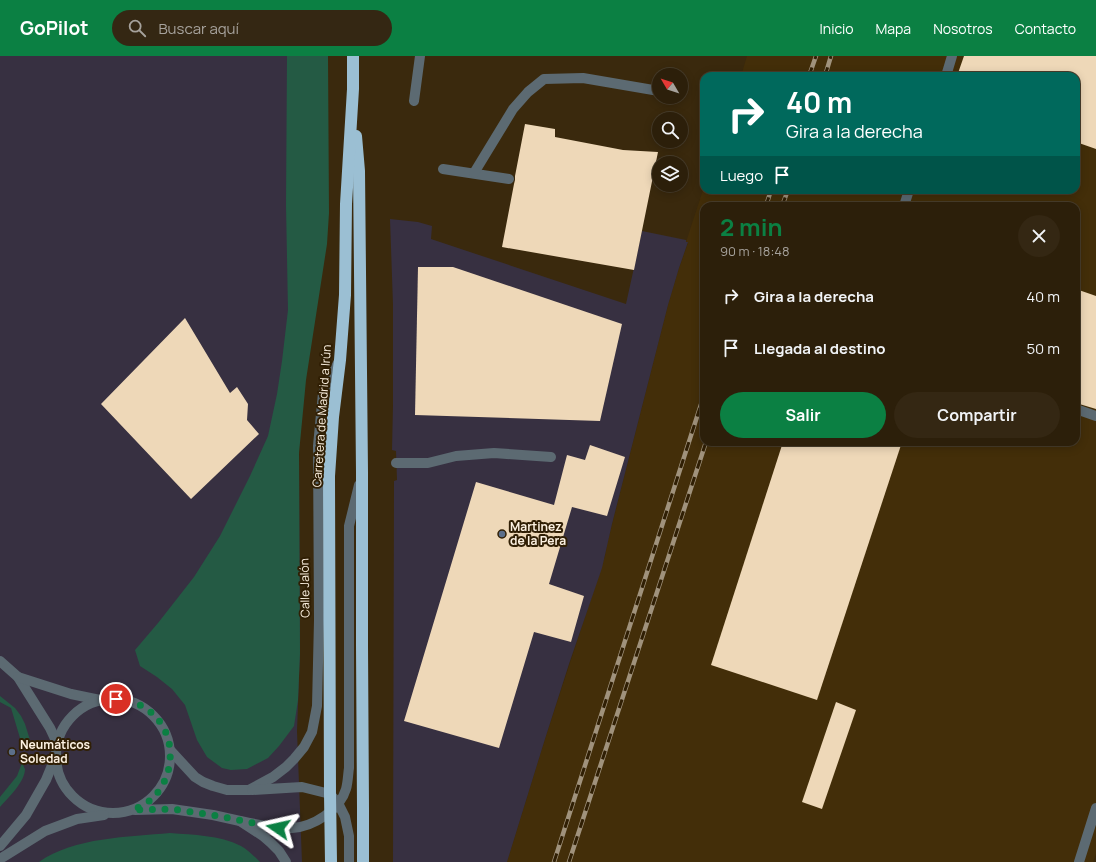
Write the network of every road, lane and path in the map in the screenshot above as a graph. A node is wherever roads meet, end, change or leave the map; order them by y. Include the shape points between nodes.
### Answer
1 (352, 56) edge
2 (420, 56) edge
3 (952, 56) edge
4 (947, 72) edge
5 (353, 89) junction
6 (652, 90) edge
7 (414, 101) dead end
8 (443, 169) dead end
9 (474, 173) junction
10 (509, 179) dead end
11 (340, 360) junction
12 (1080, 410) edge
13 (1096, 416) edge
14 (551, 457) dead end
15 (396, 463) dead end
16 (362, 472) junction
17 (0, 661) edge
18 (18, 677) junction
19 (100, 700) junction
20 (58, 745) junction
21 (170, 750) junction
22 (56, 756) junction
23 (249, 790) junction
24 (330, 794) junction
25 (334, 807) junction
26 (1096, 808) edge
27 (133, 810) junction
28 (108, 814) junction
29 (240, 821) junction
30 (0, 846) edge
31 (0, 859) edge
32 (286, 862) edge
33 (331, 862) edge
34 (349, 862) edge
35 (363, 862) edge
36 (1078, 862) edge

1 - 5 highway, Carretera de Madrid a Irún
2 - 7 street
3 - 4 street
5 - 11 highway, Carretera de Madrid a Irún
5 - 16 highway, Carretera de Madrid a Irún via 359,171
6 - 9 street via 584,78 544,79 513,109
8 - 9 street
9 - 10 street
11 - 23 street, Calle Jalón via 323,393 318,446 318,706 312,732 304,747 286,767
11 - 24 highway, Carretera de Madrid a Irún via 329,476
12 - 13 street
14 - 15 street via 494,453 456,456 428,464
16 - 25 street, Carretera de Madrid a Irún via 349,526 349,768 346,789
16 - 35 highway, Carretera de Madrid a Irún
17 - 18 street
18 - 19 street via 71,694
18 - 20 street
19 - 20 street via 78,711 66,724
19 - 21 street via 128,700 142,706 161,724 167,735
20 - 22 street
21 - 23 street, Calle Jalón via 203,782 227,790
21 - 27 street via 166,780 157,794
22 - 28 street via 57,769 68,792 87,808
22 - 30 street via 46,780 26,814
23 - 24 street, Calle Jalón via 302,788
24 - 25 highway, Carretera de Madrid a Irún
25 - 29 street via 322,818 292,828
25 - 33 highway, Carretera de Madrid a Irún
25 - 34 street via 344,817 349,836
26 - 36 street
27 - 28 street
27 - 29 street via 172,809
28 - 31 street via 77,819 45,832
29 - 32 street via 271,843

